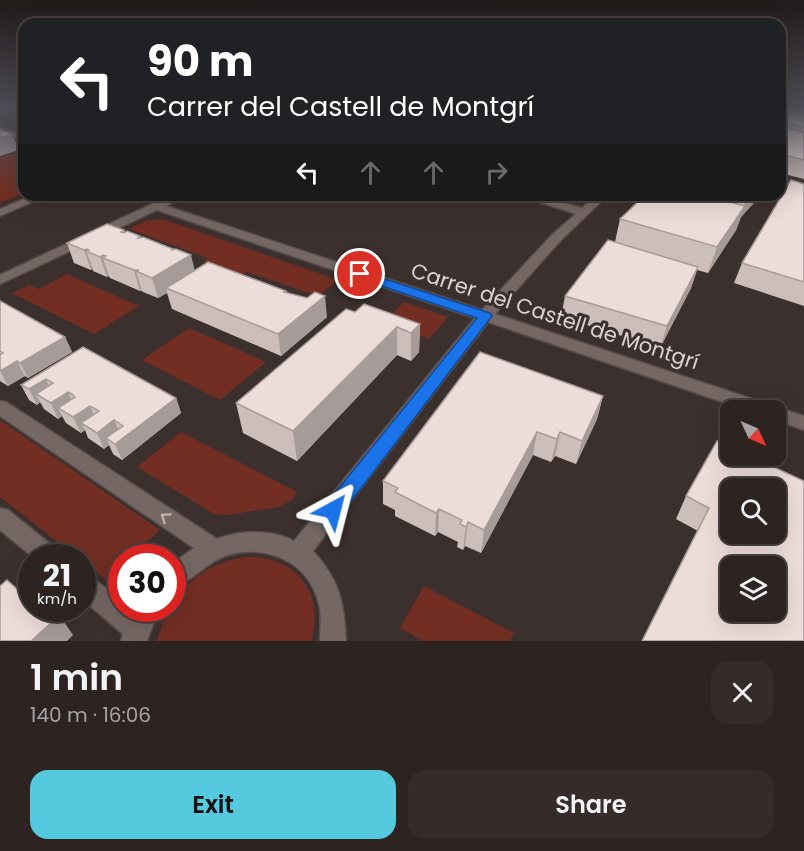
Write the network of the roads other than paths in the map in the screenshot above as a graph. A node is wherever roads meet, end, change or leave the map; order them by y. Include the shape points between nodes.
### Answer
1 (786, 186) edge
2 (804, 190) edge
3 (29, 201) edge
4 (167, 201) edge
5 (544, 201) edge
6 (596, 201) edge
7 (156, 206) junction
8 (583, 212) junction
9 (0, 213) edge
10 (0, 280) edge
11 (485, 316) junction
12 (737, 400) edge
13 (0, 407) edge
14 (786, 417) edge
15 (804, 423) edge
16 (0, 517) edge
17 (34, 544) edge
18 (214, 549) junction
19 (299, 552) junction
20 (186, 565) edge
21 (96, 594) edge
22 (139, 626) edge
23 (333, 641) edge

1 - 2 street
3 - 9 street
4 - 7 street
5 - 8 street
6 - 8 street
7 - 10 street
7 - 11 street, Carrer del Castell de Montgrí
8 - 11 street
11 - 12 street, Carrer del Castell de Montgrí
11 - 19 street
18 -> 13 street
14 - 15 street
16 - 17 street
18 - 19 street via 248,541 272,543
18 - 20 street
19 - 23 street via 324,578 334,607
21 - 22 street

